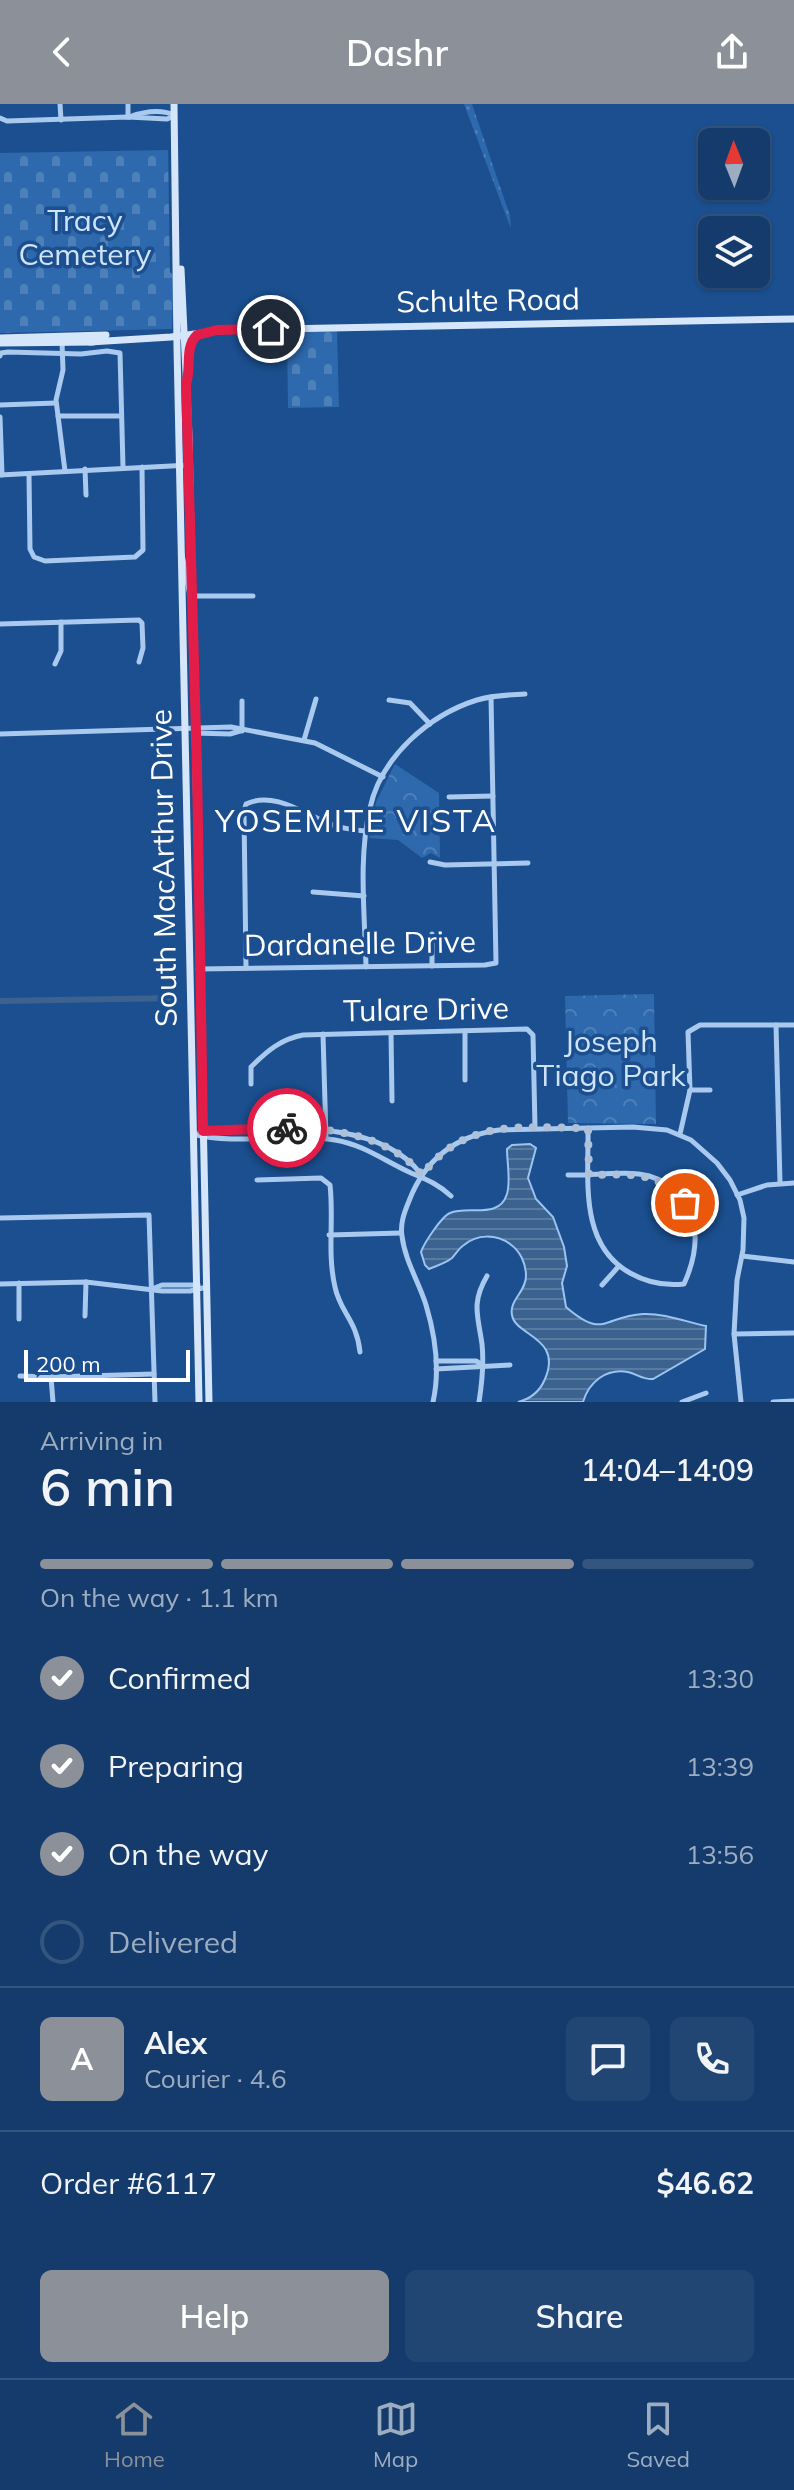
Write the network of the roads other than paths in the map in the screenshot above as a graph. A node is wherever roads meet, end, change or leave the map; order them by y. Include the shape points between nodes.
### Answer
1 (60, 104) edge
2 (128, 104) edge
3 (174, 104) edge
4 (175, 115) junction
5 (128, 117) junction
6 (0, 118) edge
7 (61, 120) junction
8 (794, 319) edge
9 (204, 332) junction
10 (180, 335) junction
11 (0, 340) edge
12 (62, 342) junction
13 (90, 342) junction
14 (63, 354) junction
15 (0, 356) edge
16 (177, 359) junction
17 (186, 384) junction
18 (56, 403) junction
19 (0, 405) edge
20 (58, 416) junction
21 (121, 416) junction
22 (0, 417) edge
23 (2, 464) edge
24 (180, 465) junction
25 (190, 465) junction
26 (123, 467) junction
27 (142, 467) junction
28 (85, 469) junction
29 (65, 471) junction
30 (29, 474) junction
31 (1, 475) edge
32 (86, 495) dead end
33 (182, 553) junction
34 (253, 596) dead end
35 (193, 597) junction
36 (61, 622) junction
37 (0, 624) edge
38 (139, 662) dead end
39 (55, 664) dead end
40 (525, 694) dead end
41 (491, 697) junction
42 (316, 699) dead end
43 (389, 700) dead end
44 (242, 701) dead end
45 (430, 724) junction
46 (186, 730) junction
47 (196, 731) junction
48 (242, 731) junction
49 (0, 734) edge
50 (304, 740) junction
51 (383, 777) junction
52 (493, 796) junction
53 (449, 797) dead end
54 (366, 831) junction
55 (430, 862) dead end
56 (495, 863) junction
57 (528, 863) dead end
58 (313, 892) dead end
59 (364, 896) junction
60 (432, 934) dead end
61 (432, 966) junction
62 (366, 967) junction
63 (246, 968) junction
64 (189, 969) junction
65 (199, 969) junction
66 (776, 1025) junction
67 (794, 1025) edge
68 (465, 1031) junction
69 (391, 1033) junction
70 (323, 1034) junction
71 (465, 1080) dead end
72 (251, 1084) dead end
73 (690, 1090) junction
74 (710, 1090) dead end
75 (392, 1101) dead end
76 (535, 1128) junction
77 (588, 1128) junction
78 (324, 1129) junction
79 (193, 1134) junction
80 (203, 1134) junction
81 (680, 1134) junction
82 (326, 1138) junction
83 (422, 1175) junction
84 (568, 1175) dead end
85 (589, 1175) junction
86 (257, 1180) dead end
87 (780, 1183) junction
88 (794, 1183) edge
89 (737, 1195) junction
90 (451, 1196) dead end
91 (0, 1218) edge
92 (401, 1233) junction
93 (329, 1235) junction
94 (742, 1256) junction
95 (794, 1262) edge
96 (619, 1266) junction
97 (487, 1276) dead end
98 (86, 1282) junction
99 (19, 1283) junction
100 (0, 1284) edge
101 (602, 1285) dead end
102 (196, 1287) junction
103 (207, 1287) junction
104 (151, 1289) junction
105 (85, 1316) dead end
106 (19, 1319) dead end
107 (794, 1333) edge
108 (734, 1334) junction
109 (360, 1352) dead end
110 (436, 1361) junction
111 (482, 1365) junction
112 (510, 1365) dead end
113 (435, 1369) junction
114 (154, 1374) junction
115 (20, 1376) dead end
116 (51, 1377) junction
117 (706, 1393) dead end
118 (794, 1401) edge
119 (53, 1402) edge
120 (155, 1402) edge
121 (199, 1402) edge
122 (209, 1402) edge
123 (433, 1402) edge
124 (479, 1402) edge
125 (682, 1402) edge
126 (741, 1402) edge
127 (773, 1402) edge

1 - 7 street
2 - 5 street
3 - 4 main road
4 - 5 street
4 - 10 main road
5 - 7 street
6 - 7 street
8 - 9 main road, Schulte Road
9 - 10 main road, Schulte Road
9 - 17 main road via 189,345
10 - 11 main road, Schulte Road
10 - 13 main road, Schulte Road
10 - 16 main road, South MacArthur Drive
10 - 17 main road, South MacArthur Drive
11 - 12 main road
12 - 13 main road
12 - 14 street
13 - 16 main road via 163,342
14 - 15 street
14 - 18 street
14 - 21 street via 120,353
16 - 24 main road, South MacArthur Drive
17 - 25 main road, South MacArthur Drive
18 - 19 street
18 - 20 street
20 - 21 street
20 - 29 street
21 - 26 street
22 - 23 street
23 - 31 street
24 - 25 street
24 - 27 street
24 - 33 main road, South MacArthur Drive
25 - 35 main road, South MacArthur Drive
26 - 27 street
26 - 28 street
27 - 30 street via 144,540 135,557 34,557
28 - 29 street
28 - 32 street
29 - 30 street
30 - 31 street
33 - 35 street
33 - 46 main road, South MacArthur Drive
34 - 35 street
35 - 47 main road, South MacArthur Drive
36 - 37 street
36 - 38 street via 139,620
36 - 39 street via 61,651
40 - 41 street
41 - 45 street via 451,710
41 - 52 street
42 - 50 street
43 - 45 street via 410,703
44 - 48 street
45 - 51 street via 413,736
46 - 47 street
46 - 49 street
46 - 64 main road, South MacArthur Drive
47 - 48 street
47 - 65 main road, South MacArthur Drive
48 - 50 street
50 - 51 street
51 - 54 street
52 - 53 street
52 - 56 street
54 - 59 street
54 - 63 street via 335,826 275,802 244,807
55 - 56 street
56 - 57 street
56 - 61 street, Dardanelle Drive via 496,963
58 - 59 street
59 - 62 street
60 - 61 street
61 - 62 street, Dardanelle Drive
62 - 63 street, Dardanelle Drive
63 - 65 street, Dardanelle Drive
64 - 65 street, Dardanelle Drive
64 - 79 main road, South MacArthur Drive
65 - 80 main road, South MacArthur Drive
66 - 67 street
66 - 73 street via 693,1027 688,1032
66 - 87 street
68 - 69 street, Tulare Drive
68 - 71 street
68 - 76 street, Tulare Drive via 531,1031
69 - 70 street, Tulare Drive
69 - 75 street
70 - 72 street, Tulare Drive via 292,1037 268,1050 251,1067
70 - 78 street
73 - 74 street
73 - 81 street
76 - 77 street
76 - 83 street via 465,1138 442,1152
77 - 81 street via 646,1127
77 - 85 street
78 - 80 street
78 - 82 street
78 - 83 street via 382,1146
79 - 80 street
79 - 102 main road, South MacArthur Drive
80 - 82 street
80 - 103 main road, South MacArthur Drive
81 - 89 street via 717,1163
82 - 83 street via 368,1149
83 - 90 street
83 - 92 street
84 - 85 street
85 - 96 street via 594,1230
85 - 96 street via 649,1176 678,1195 696,1227 696,1251 684,1284 647,1280
86 - 93 street via 327,1180
87 - 88 street
87 - 89 street
89 - 94 street via 744,1218
91 - 104 street via 149,1215
92 - 93 street
92 - 110 street via 426,1304
93 - 109 street via 336,1292 355,1326
94 - 95 street
94 - 108 street
96 - 101 street
97 - 111 street via 476,1316
98 - 99 street
98 - 104 street
98 - 105 street
99 - 100 street
99 - 106 street
102 - 103 street
102 - 104 street
102 - 121 main road, South MacArthur Drive
103 - 122 main road, South MacArthur Drive
104 - 114 street
107 - 108 street
108 - 126 street
110 - 111 street
110 - 113 street
111 - 112 street
111 - 113 street
111 - 124 street
113 - 123 street
114 - 116 street
114 - 120 street
115 - 116 street
116 - 119 street
117 - 125 street
118 - 127 street

